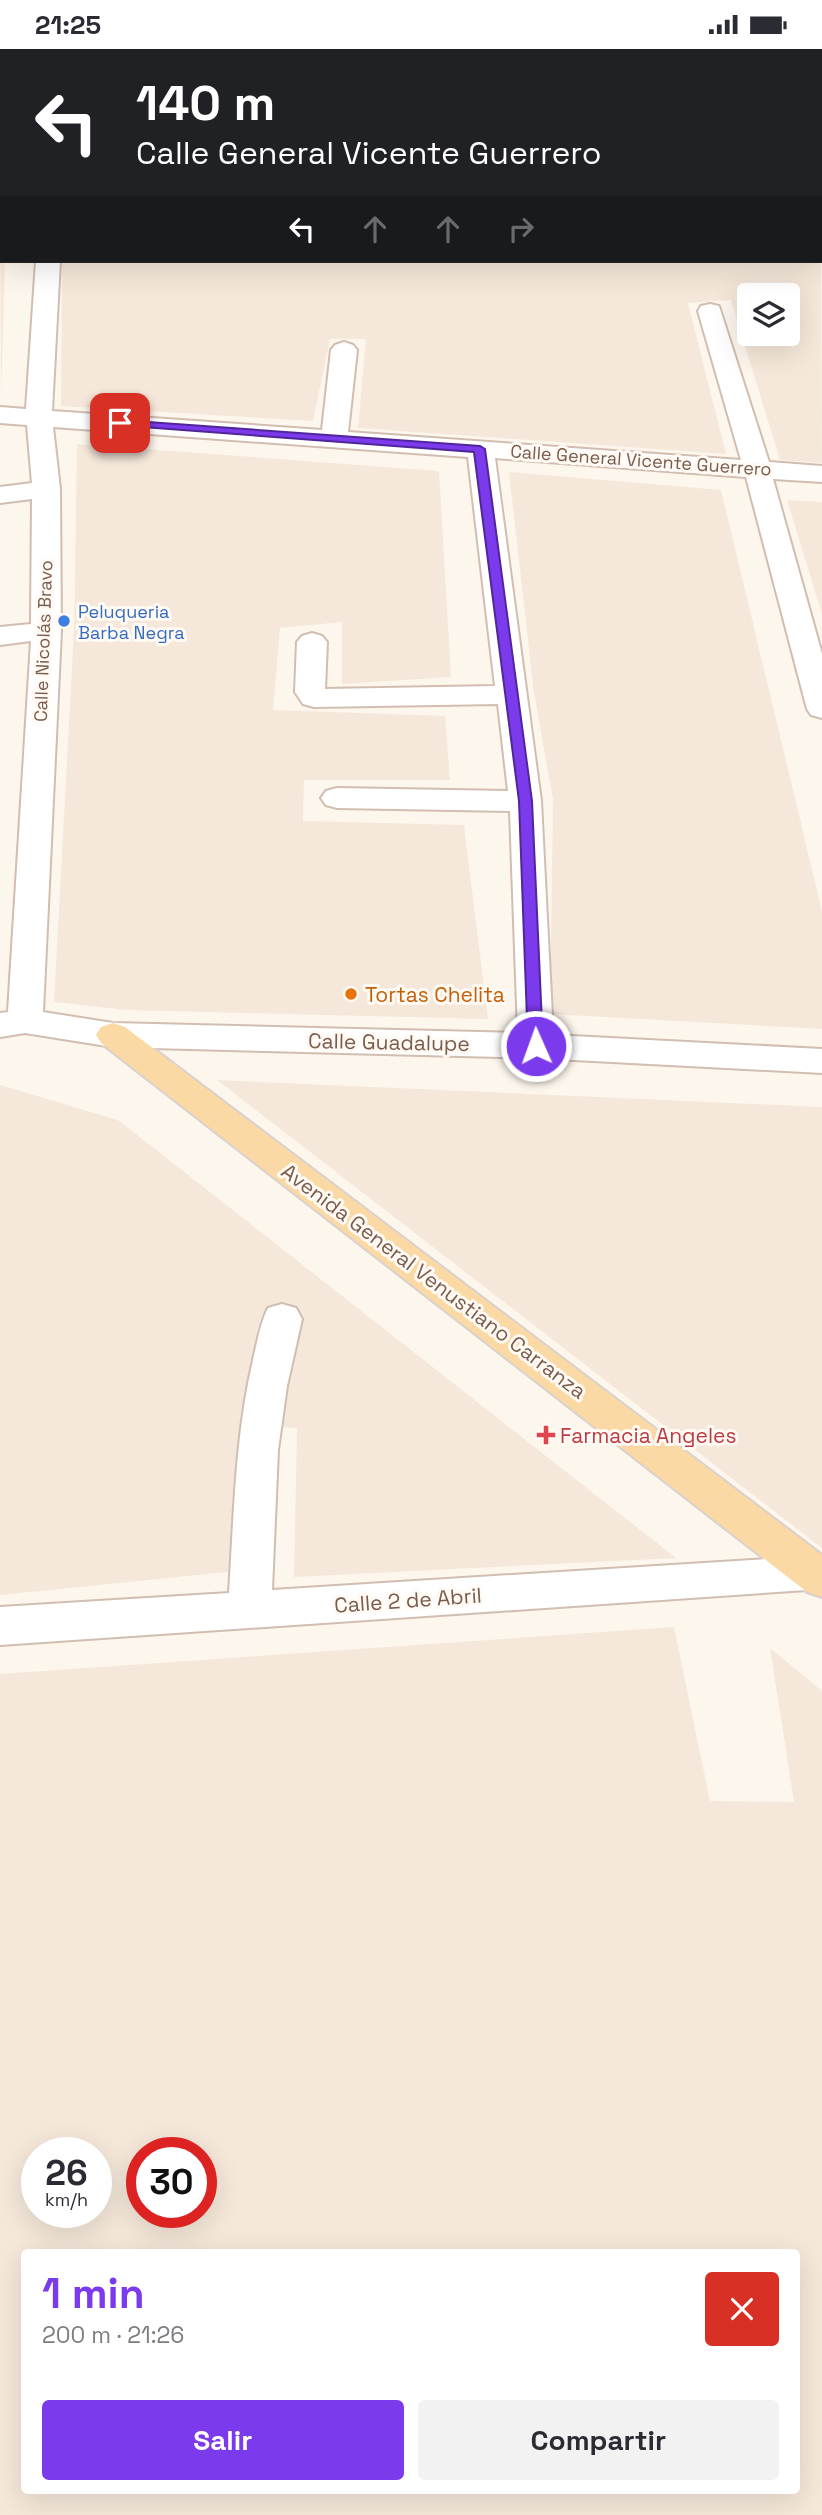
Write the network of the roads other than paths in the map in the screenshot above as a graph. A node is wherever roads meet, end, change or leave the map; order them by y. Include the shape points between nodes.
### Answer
1 (0, 49) edge
2 (8, 49) edge
3 (48, 263) edge
4 (710, 311) dead end
5 (344, 350) dead end
6 (0, 415) edge
7 (39, 417) junction
8 (334, 437) junction
9 (480, 449) junction
10 (757, 468) junction
11 (822, 474) edge
12 (46, 489) junction
13 (0, 495) edge
14 (46, 631) junction
15 (0, 636) edge
16 (312, 642) dead end
17 (511, 695) junction
18 (822, 709) edge
19 (337, 798) dead end
20 (525, 801) junction
21 (13, 1023) edge
22 (113, 1035) junction
23 (536, 1046) junction
24 (822, 1061) edge
25 (282, 1319) dead end
26 (819, 1577) edge
27 (250, 1609) junction
28 (0, 1626) edge

1 - 2 street
3 - 7 street, Calle Nicolás Bravo
4 - 10 street
5 - 8 street
6 - 7 street, Calle General Vicente Guerrero
7 - 8 street, Calle General Vicente Guerrero
7 - 12 street, Calle Nicolás Bravo
8 - 9 street, Calle General Vicente Guerrero
9 - 10 street, Calle General Vicente Guerrero
9 - 17 street
10 - 11 street, Calle General Vicente Guerrero
10 - 18 street
12 - 13 street
12 - 14 street, Calle Nicolás Bravo
14 - 15 street
14 - 21 street, Calle Nicolás Bravo
16 - 17 street via 310,692 314,698
17 - 20 street
19 - 20 street
20 - 23 street
21 - 22 street, Calle Guadalupe
22 - 23 street, Calle Guadalupe
22 - 26 main road, Avenida General Venustiano Carranza
23 - 24 street, Calle Guadalupe
25 - 27 street via 258,1450
26 - 27 street, Calle 2 de Abril
27 - 28 street, Calle 2 de Abril

